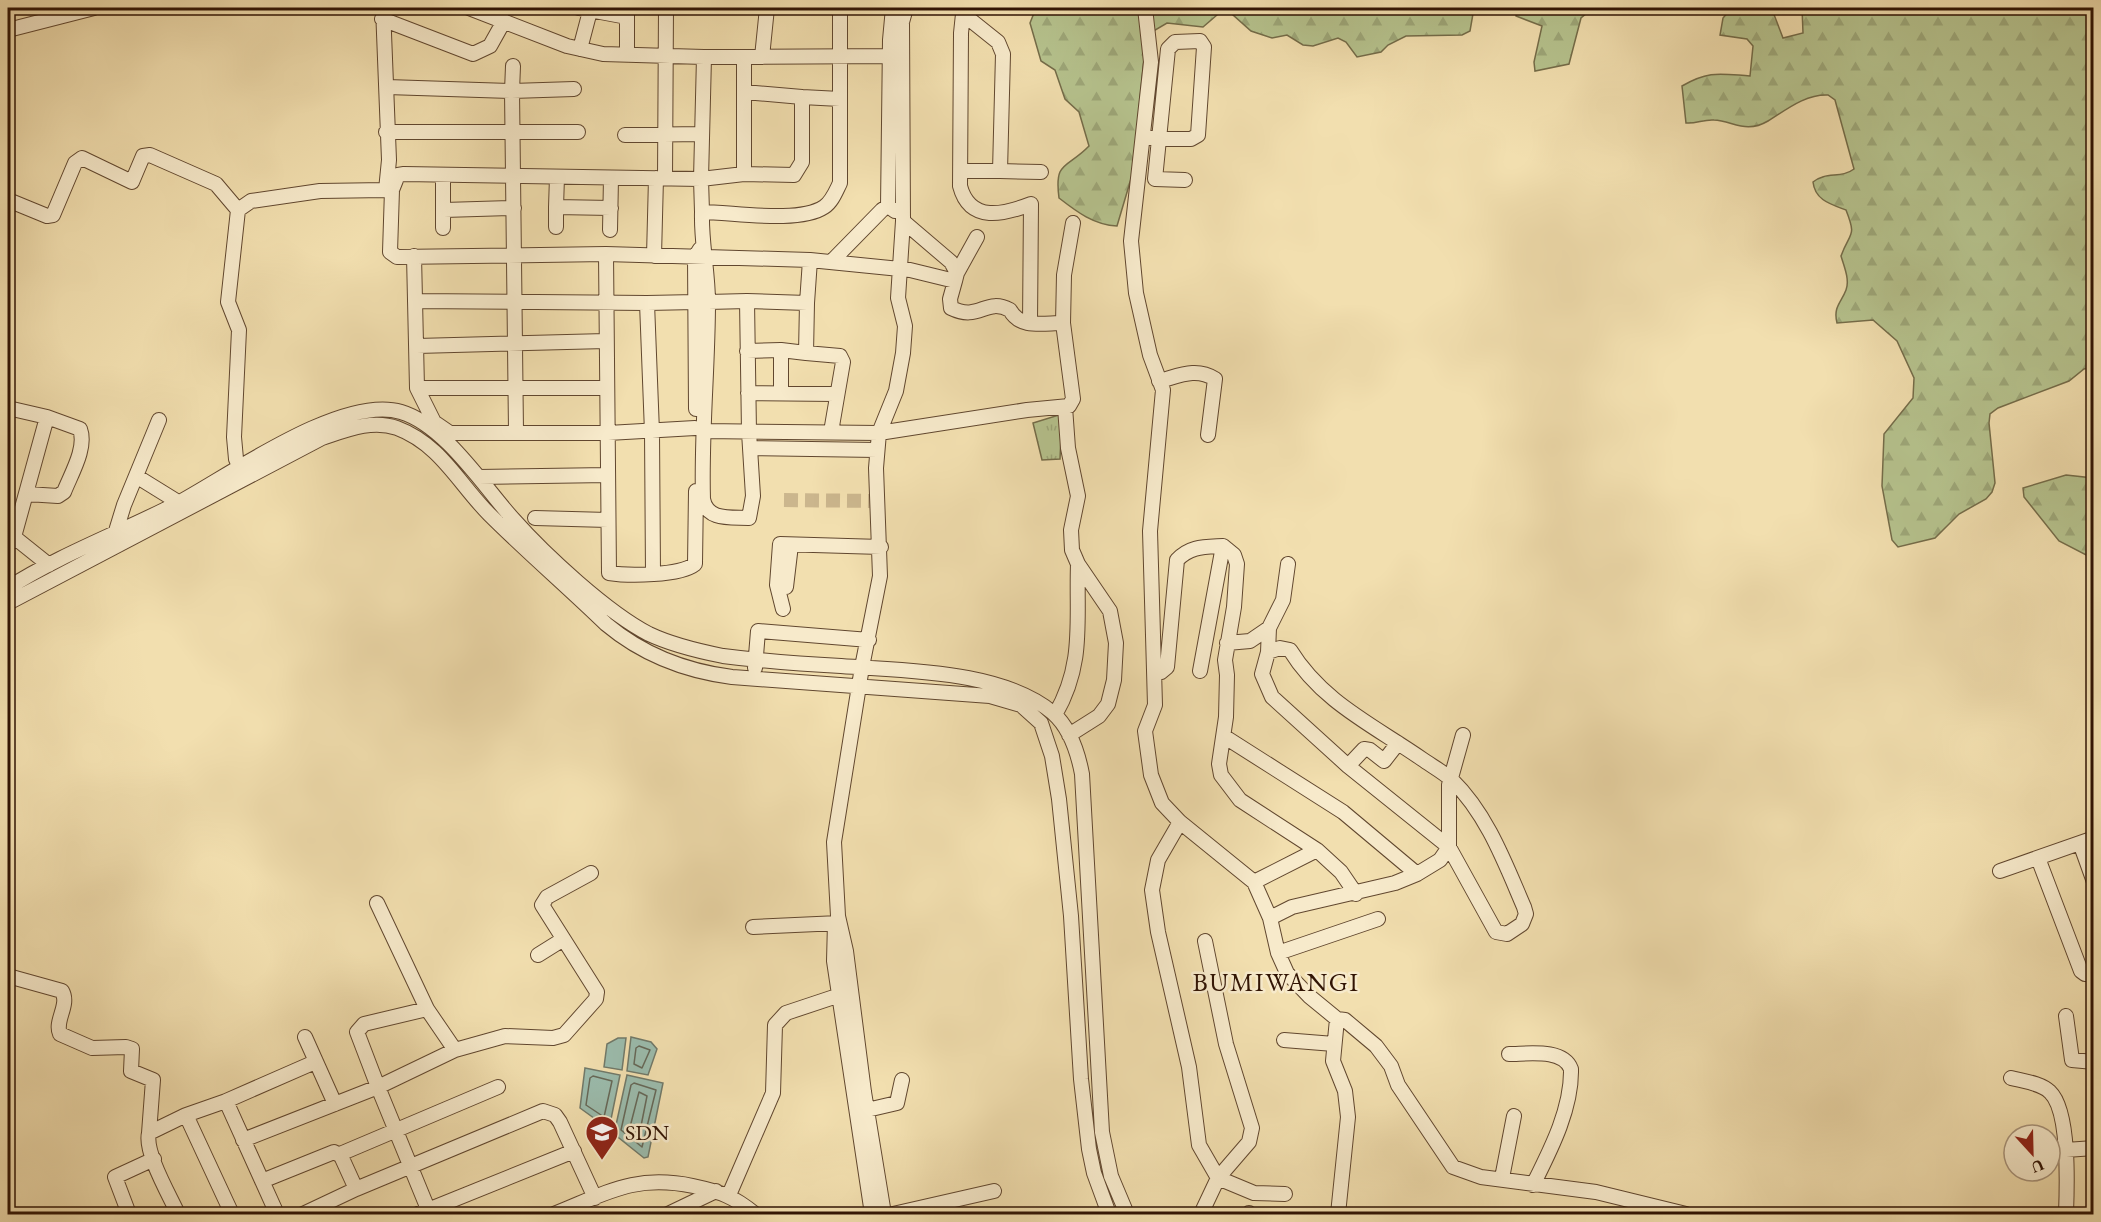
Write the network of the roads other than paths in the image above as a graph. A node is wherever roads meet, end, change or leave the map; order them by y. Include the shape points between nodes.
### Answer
1 (94, 8) edge
2 (469, 8) edge
3 (666, 8) edge
4 (768, 8) edge
5 (840, 8) edge
6 (893, 8) edge
7 (906, 8) edge
8 (1145, 8) edge
9 (585, 9) edge
10 (966, 10) edge
11 (627, 12) edge
12 (383, 13) edge
13 (504, 21) junction
14 (8, 30) edge
15 (580, 49) junction
16 (627, 54) junction
17 (667, 56) junction
18 (839, 56) junction
19 (704, 57) junction
20 (744, 57) junction
21 (762, 57) junction
22 (896, 57) junction
23 (513, 66) dead end
24 (387, 87) junction
25 (574, 89) dead end
26 (512, 91) junction
27 (744, 93) junction
28 (802, 97) junction
29 (840, 99) junction
30 (386, 132) junction
31 (578, 132) dead end
32 (513, 133) junction
33 (665, 134) junction
34 (702, 134) junction
35 (625, 135) dead end
36 (1143, 137) junction
37 (1159, 139) junction
38 (961, 171) junction
39 (1000, 171) junction
40 (1041, 172) dead end
41 (744, 174) junction
42 (443, 176) junction
43 (514, 177) junction
44 (556, 177) junction
45 (611, 178) junction
46 (660, 178) junction
47 (701, 179) junction
48 (1185, 180) dead end
49 (388, 190) junction
50 (8, 200) edge
51 (888, 206) junction
52 (556, 207) junction
53 (514, 208) junction
54 (611, 208) junction
55 (238, 210) junction
56 (444, 210) junction
57 (702, 212) junction
58 (903, 220) junction
59 (1073, 223) dead end
60 (556, 227) dead end
61 (443, 228) dead end
62 (610, 230) dead end
63 (977, 237) dead end
64 (606, 254) junction
65 (701, 254) junction
66 (514, 255) junction
67 (414, 256) junction
68 (654, 256) junction
69 (810, 260) junction
70 (832, 261) junction
71 (900, 270) junction
72 (956, 277) junction
73 (415, 301) junction
74 (515, 302) junction
75 (606, 302) junction
76 (702, 302) junction
77 (747, 302) junction
78 (647, 303) junction
79 (807, 303) junction
80 (1030, 323) junction
81 (1063, 323) junction
82 (606, 341) junction
83 (515, 345) junction
84 (417, 346) junction
85 (782, 350) junction
86 (747, 351) junction
87 (806, 353) junction
88 (1160, 381) junction
89 (515, 387) junction
90 (417, 388) junction
91 (607, 388) junction
92 (748, 393) junction
93 (781, 393) junction
94 (836, 394) junction
95 (1065, 407) junction
96 (8, 408) edge
97 (47, 417) junction
98 (159, 420) dead end
99 (700, 430) junction
100 (516, 431) junction
101 (652, 432) junction
102 (748, 432) junction
103 (837, 432) junction
104 (608, 433) junction
105 (879, 433) junction
106 (1208, 435) dead end
107 (750, 448) junction
108 (855, 449) junction
109 (877, 450) junction
110 (242, 473) junction
111 (608, 475) junction
112 (136, 476) junction
113 (479, 477) junction
114 (27, 494) junction
115 (178, 502) junction
116 (535, 518) dead end
117 (608, 520) junction
118 (116, 531) junction
119 (11, 541) edge
120 (790, 545) dead end
121 (1223, 546) junction
122 (880, 547) junction
123 (1078, 564) junction
124 (1288, 564) dead end
125 (49, 565) junction
126 (609, 573) junction
127 (653, 573) junction
128 (10, 581) edge
129 (591, 592) junction
130 (8, 603) edge
131 (1269, 628) junction
132 (869, 640) junction
133 (1227, 643) junction
134 (1268, 652) junction
135 (754, 669) junction
136 (1200, 671) dead end
137 (1155, 673) junction
138 (861, 677) junction
139 (1055, 715) junction
140 (1069, 735) junction
141 (1462, 735) dead end
142 (1225, 737) junction
143 (1398, 743) junction
144 (1348, 766) junction
145 (1450, 778) junction
146 (1180, 822) junction
147 (1064, 840) junction
148 (1085, 840) junction
149 (2087, 840) edge
150 (1449, 847) junction
151 (1317, 850) junction
152 (2038, 858) junction
153 (1077, 869) junction
154 (2000, 871) dead end
155 (591, 873) dead end
156 (1417, 874) junction
157 (1254, 882) junction
158 (2094, 882) edge
159 (1356, 894) junction
160 (377, 903) dead end
161 (1270, 918) junction
162 (1378, 919) dead end
163 (837, 921) junction
164 (753, 927) dead end
165 (562, 940) junction
166 (1205, 941) dead end
167 (1278, 953) junction
168 (538, 955) dead end
169 (2094, 972) edge
170 (8, 976) edge
171 (1085, 984) junction
172 (844, 994) junction
173 (427, 1009) junction
174 (2066, 1016) dead end
175 (1337, 1019) junction
176 (305, 1037) dead end
177 (1284, 1040) dead end
178 (1334, 1044) junction
179 (455, 1050) junction
180 (1509, 1054) dead end
181 (315, 1062) junction
182 (2094, 1062) edge
183 (854, 1065) junction
184 (1090, 1078) junction
185 (2011, 1078) dead end
186 (902, 1080) dead end
187 (378, 1087) junction
188 (498, 1087) dead end
189 (226, 1101) junction
190 (335, 1104) junction
191 (867, 1110) junction
192 (186, 1115) junction
193 (1514, 1116) dead end
194 (396, 1130) junction
195 (149, 1133) junction
196 (1095, 1134) junction
197 (243, 1140) junction
198 (2094, 1148) edge
199 (2066, 1150) junction
200 (574, 1151) junction
201 (340, 1154) junction
202 (154, 1159) junction
203 (411, 1166) junction
204 (1218, 1178) junction
205 (1502, 1178) junction
206 (262, 1181) junction
207 (1533, 1185) junction
208 (356, 1189) junction
209 (994, 1191) dead end
210 (723, 1193) junction
211 (1285, 1194) dead end
212 (595, 1198) junction
213 (1206, 1210) edge
214 (574, 1211) edge
215 (426, 1213) edge
216 (129, 1215) edge
217 (178, 1215) edge
218 (232, 1215) edge
219 (277, 1215) edge
220 (303, 1215) edge
221 (554, 1215) edge
222 (668, 1215) edge
223 (755, 1215) edge
224 (872, 1215) edge
225 (884, 1215) edge
226 (893, 1215) edge
227 (1108, 1215) edge
228 (1127, 1215) edge
229 (1338, 1215) edge
230 (1686, 1215) edge
231 (2066, 1215) edge

1 - 14 street
2 - 13 street
3 - 17 street
4 - 21 street
5 - 18 street
6 - 22 street
7 - 22 street
8 - 36 street via 1151,62
9 - 11 street
9 - 15 street
10 - 38 street
10 - 39 street via 998,42 1004,54
11 - 16 street
12 - 13 street via 473,54 490,46
12 - 24 street
13 - 15 street
15 - 16 street
16 - 17 street
17 - 19 street
17 - 33 street
18 - 21 street
18 - 22 street
18 - 29 street
19 - 20 street
19 - 34 street
20 - 21 street
20 - 27 street
22 - 51 street
22 - 58 street
23 - 26 street
24 - 26 street
24 - 30 street
25 - 26 street
26 - 32 street
27 - 28 street
27 - 41 street
28 - 29 street
28 - 41 street via 802,162 798,172
29 - 57 street via 840,183 826,206 812,213 788,215
30 - 32 street
30 - 49 street
31 - 32 street
32 - 43 street
33 - 34 street
33 - 35 street
33 - 46 street
34 - 47 street
36 - 37 street
36 - 88 street via 1131,241 1146,339
37 - 37 street via 1191,140 1197,135 1204,47 1200,41 1175,42 1168,49
37 - 48 street via 1155,179
38 - 39 street
38 - 80 street via 962,193 981,212 1004,214 1031,204
39 - 40 street
41 - 47 street
42 - 43 street
42 - 49 street via 398,175
42 - 56 street
43 - 44 street
43 - 53 street
44 - 45 street
44 - 52 street
45 - 46 street
45 - 54 street
46 - 47 street
46 - 68 street
47 - 57 street
49 - 55 street via 320,191 250,201
49 - 67 street via 390,252 397,257
50 - 55 street via 53,215 75,163 82,158 132,182 143,156 150,154 216,184
51 - 58 street
51 - 70 street via 860,229
52 - 54 street
52 - 60 street
53 - 56 street
53 - 66 street
54 - 62 street
55 - 110 street via 228,302 239,330 234,436
56 - 61 street
57 - 65 street
58 - 71 street
58 - 72 street via 951,262
59 - 81 street via 1064,274
63 - 72 street
64 - 66 street
64 - 68 street
64 - 75 street
65 - 68 street
65 - 69 street
65 - 76 street
66 - 67 street
66 - 74 street
67 - 73 street
69 - 70 street
69 - 79 street
70 - 71 street
71 - 72 street
71 - 105 street via 898,298 905,326 903,353 896,391
72 - 80 street via 951,308 971,315 996,305 1010,310 1020,322
73 - 74 street
73 - 84 street
74 - 75 street
74 - 83 street
75 - 78 street
75 - 82 street
76 - 77 street
76 - 78 street
76 - 99 street
77 - 79 street
77 - 86 street
78 - 101 street
79 - 87 street
80 - 81 street
81 - 95 street via 1073,399
82 - 83 street
82 - 91 street
83 - 84 street
83 - 89 street
84 - 90 street
85 - 86 street
85 - 87 street
85 - 93 street
86 - 92 street
87 - 94 street via 842,359
88 - 106 street via 1194,372 1215,378
88 - 137 street via 1161,423 1150,531
89 - 90 street
89 - 91 street
89 - 100 street
90 - 100 street via 434,422 450,433
91 - 104 street
92 - 93 street
92 - 102 street
93 - 94 street
94 - 103 street
95 - 105 street
95 - 123 street via 1078,496 1071,539
96 - 97 street
97 - 114 street
97 - 114 street via 80,429 82,444 63,494
98 - 112 street
99 - 101 street
99 - 102 street
99 - 107 street via 703,499 714,515 748,518 753,496
99 - 127 street via 696,562 690,568
100 - 104 street
101 - 104 street
101 - 127 street
102 - 103 street
102 - 107 street
103 - 105 street
103 - 108 street
104 - 111 street
105 - 109 street
107 - 108 street
108 - 109 street
109 - 122 street
110 - 113 street via 341,417 390,410 421,422
110 - 115 street
110 - 130 street
110 - 135 street via 340,432 373,425 395,427 440,456 487,512 625,640 690,669
111 - 113 street
111 - 117 street
112 - 115 street
112 - 118 street
113 - 129 street via 515,521
114 - 119 street
115 - 118 street
116 - 117 street
117 - 126 street
118 - 125 street
119 - 125 street
120 - 122 street
121 - 133 street via 1234,555 1237,564
121 - 136 street
121 - 137 street via 1197,547 1185,551 1177,560 1167,667
122 - 132 street via 880,576
123 - 139 street via 1077,658
123 - 140 street via 1110,611 1116,664 1105,709
124 - 131 street via 1282,600
125 - 128 street
126 - 127 street
126 - 129 street
129 - 135 street via 650,634
131 - 133 street via 1250,642
131 - 134 street
132 - 135 street via 758,631
132 - 138 street
133 - 142 street
134 - 143 street via 1290,650 1302,670 1327,696
134 - 144 street via 1262,674 1272,697
135 - 138 street
135 - 138 street
137 - 146 street via 1155,705 1145,731 1149,763 1162,803
138 - 139 street via 989,683 1030,698
138 - 147 street via 990,696 1027,709 1041,723 1048,741
138 - 163 street via 834,842
139 - 140 street
140 - 148 street via 1082,774
141 - 145 street
142 - 151 street via 1219,769 1229,789 1251,808
142 - 156 street via 1343,812
143 - 144 street via 1384,761 1366,749
143 - 145 street
144 - 150 street
145 - 150 street
145 - 150 street via 1467,795 1505,864 1526,912 1517,927 1507,934 1496,932
146 - 157 street
146 - 204 street via 1158,860 1152,890 1154,911 1190,1067 1199,1145
147 - 148 street
147 - 153 street
148 - 153 street
149 - 152 street
149 - 158 street
150 - 156 street via 1437,862
151 - 157 street
151 - 159 street via 1341,872
152 - 154 street
152 - 169 street via 2081,971
153 - 171 street
153 - 171 street
155 - 165 street via 543,901 543,910
156 - 159 street
157 - 161 street
159 - 161 street via 1292,907
160 - 173 street
161 - 167 street
162 - 167 street
163 - 164 street
163 - 172 street via 833,950
165 - 168 street
165 - 179 street via 598,994 569,1031 553,1038 495,1038
166 - 204 street via 1226,1044 1252,1128 1249,1142
167 - 175 street via 1291,977
170 - 195 street via 60,990 65,997 58,1030 61,1035 92,1048 132,1049 131,1071 153,1080
171 - 184 street
171 - 184 street
172 - 183 street
172 - 210 street via 786,1013 775,1025 773,1093
173 - 179 street
173 - 187 street via 359,1028 358,1038
174 - 182 street via 2072,1060
175 - 178 street
175 - 205 street via 1345,1020 1376,1046 1453,1167 1481,1177
176 - 181 street
177 - 178 street
178 - 229 street via 1333,1061 1345,1092 1348,1117
179 - 187 street
180 - 207 street via 1559,1057 1571,1069 1553,1144
181 - 189 street
181 - 190 street
183 - 191 street
183 - 224 street
184 - 196 street
185 - 199 street via 2052,1094 2060,1113
186 - 191 street via 897,1103
187 - 190 street
187 - 194 street
188 - 194 street
189 - 192 street
189 - 197 street
190 - 197 street
191 - 225 street
192 - 195 street
192 - 218 street
193 - 205 street
194 - 201 street
194 - 203 street
195 - 202 street
196 - 227 street via 1094,1173
196 - 228 street
197 - 206 street
198 - 199 street
199 - 231 street
200 - 203 street via 558,1118 543,1111
200 - 212 street
200 - 215 street
201 - 206 street via 316,1157
201 - 208 street
202 - 216 street via 115,1177
202 - 217 street
203 - 208 street
203 - 215 street
204 - 211 street via 1254,1193
204 - 213 street
205 - 207 street
206 - 219 street
207 - 230 street via 1596,1192
208 - 220 street
209 - 226 street
210 - 212 street via 649,1180
210 - 222 street
210 - 223 street
212 - 214 street
214 - 221 street

